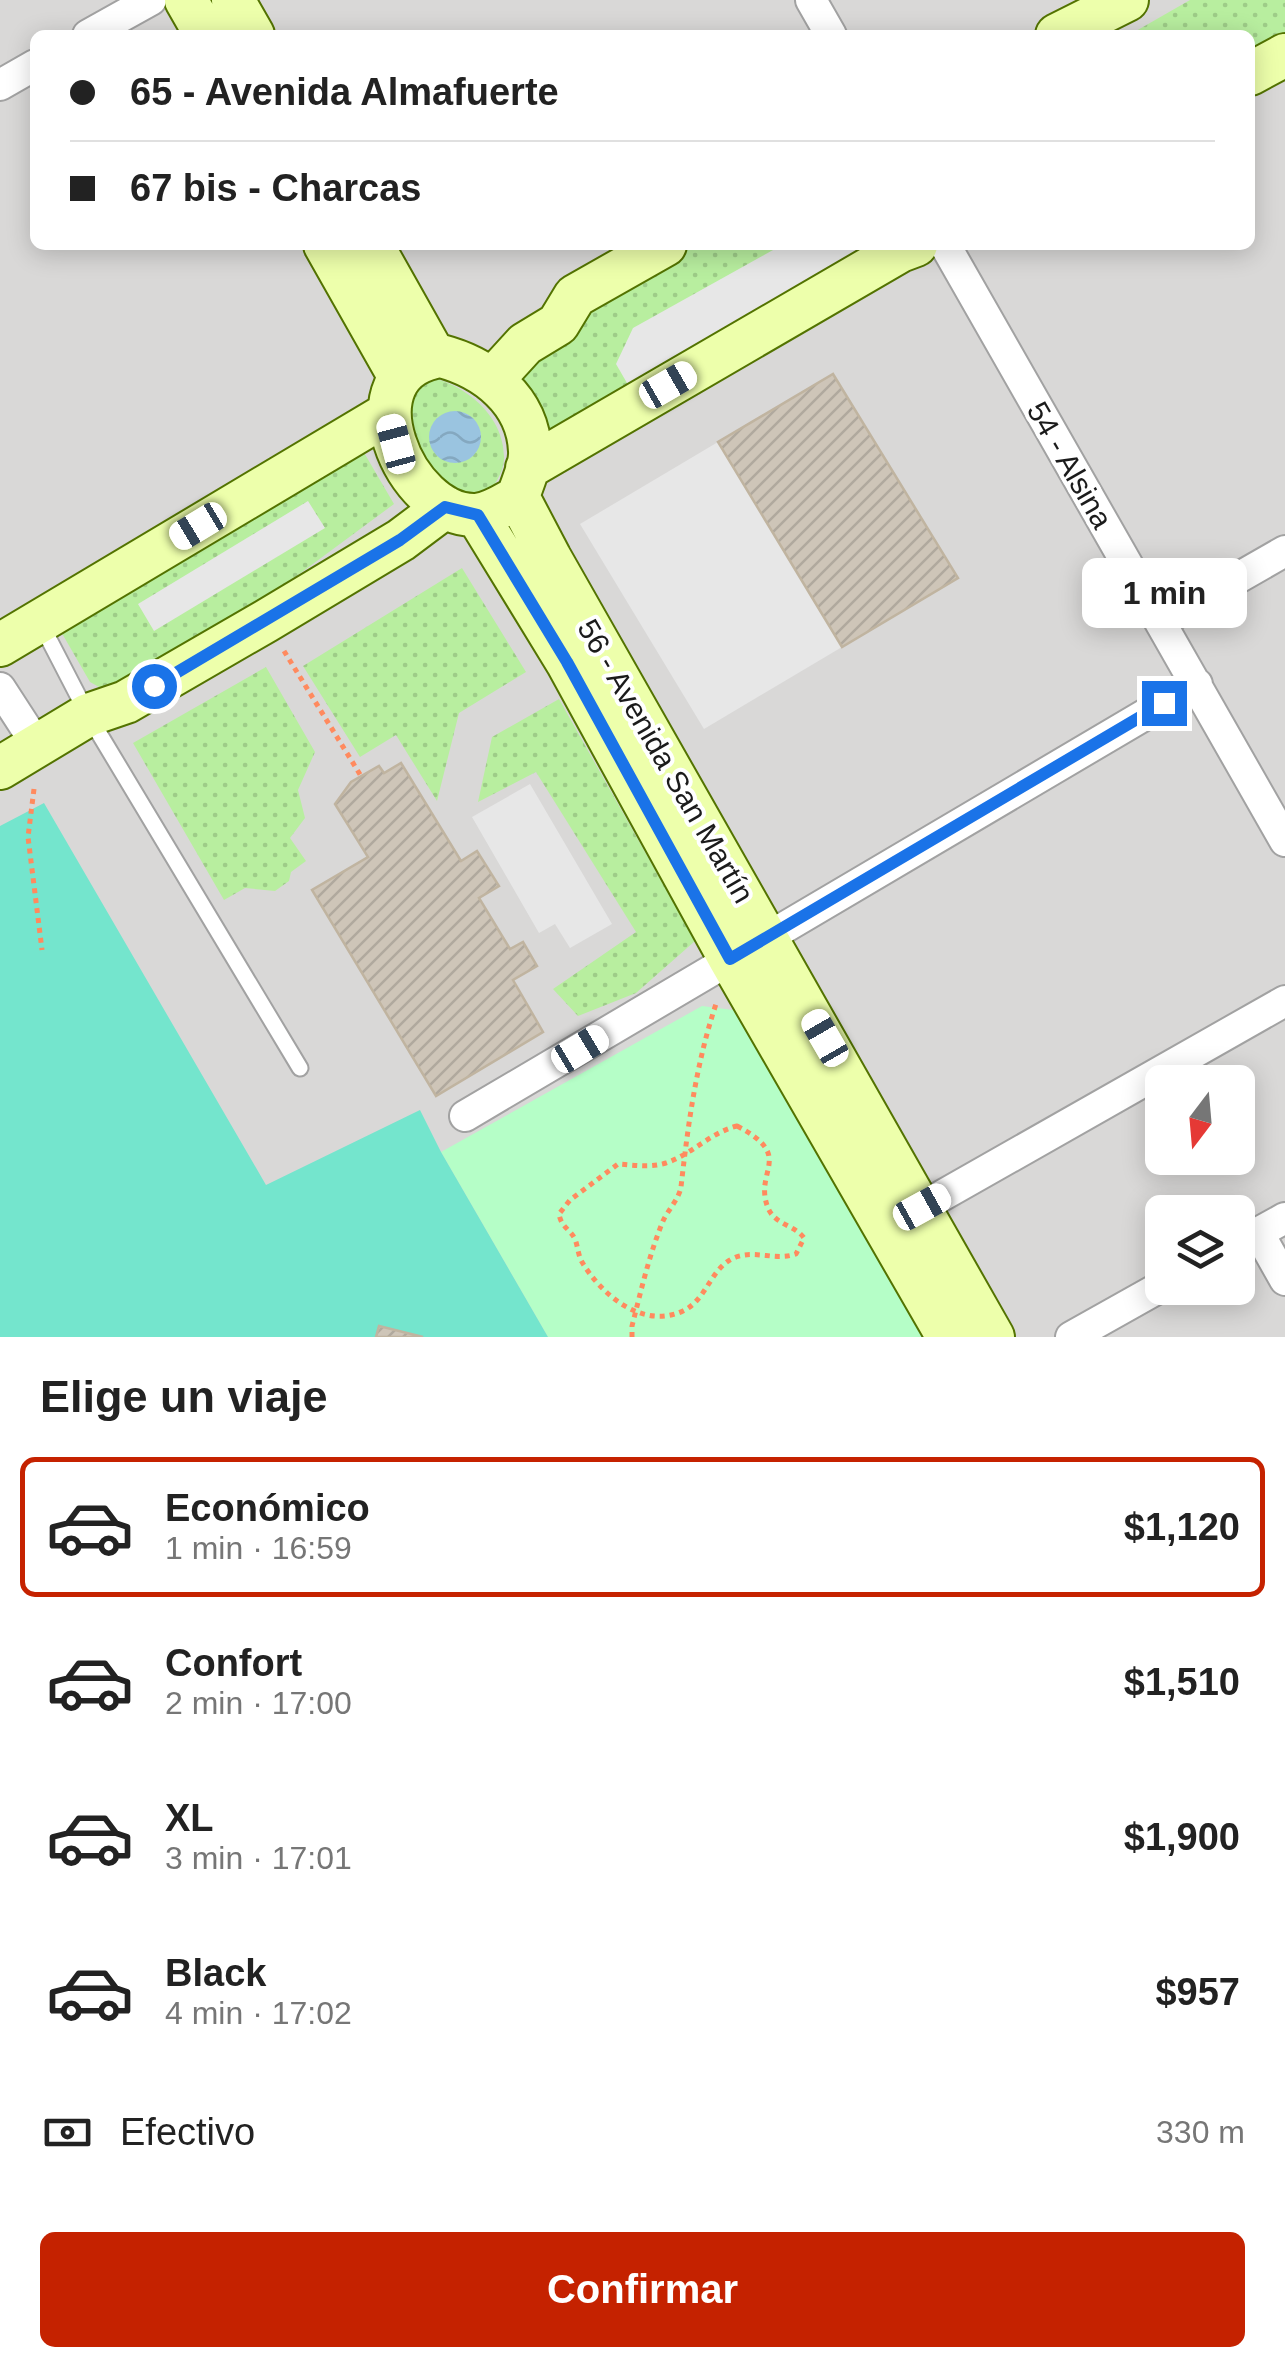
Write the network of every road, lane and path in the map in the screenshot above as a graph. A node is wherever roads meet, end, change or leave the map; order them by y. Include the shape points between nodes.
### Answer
1 (151, 0) edge
2 (186, 0) edge
3 (233, 0) edge
4 (811, 0) edge
5 (1126, 0) edge
6 (97, 30) edge
7 (203, 30) edge
8 (250, 30) edge
9 (828, 30) edge
10 (1067, 30) edge
11 (1285, 56) edge
12 (30, 68) edge
13 (1255, 71) edge
14 (0, 85) edge
15 (327, 250) edge
16 (373, 250) edge
17 (655, 250) edge
18 (903, 250) edge
19 (948, 250) edge
20 (492, 379) junction
21 (408, 381) junction
22 (522, 482) junction
23 (461, 511) junction
24 (1285, 551) edge
25 (39, 621) junction
26 (266, 621) junction
27 (1160, 622) junction
28 (0, 645) edge
29 (1197, 684) junction
30 (0, 688) edge
31 (88, 715) junction
32 (19, 756) edge
33 (361, 776) dead end
34 (1285, 840) edge
35 (767, 937) junction
36 (42, 950) dead end
37 (730, 959) junction
38 (1285, 1001) edge
39 (300, 1068) dead end
40 (465, 1116) dead end
41 (684, 1152) junction
42 (922, 1207) junction
43 (1260, 1231) edge
44 (1285, 1280) edge
45 (1145, 1296) edge
46 (636, 1311) junction
47 (632, 1337) edge
48 (948, 1337) edge
49 (992, 1337) edge
50 (1071, 1337) edge

1 - 6 street
2 - 7 main road
3 - 8 main road
4 - 9 street
5 - 10 main road
11 - 13 main road
12 - 14 street
15 - 21 main road
16 - 21 main road
17 - 20 main road via 575,296 558,324 525,344
18 - 22 main road
19 - 27 street, 54 - Alsina
20 - 21 main road via 466,363
20 - 22 main road via 514,402 526,430 531,454
21 - 23 main road via 396,444 423,490
21 - 25 main road
22 - 23 main road via 497,509
22 - 35 main road, 56 - Avenida San Martín via 550,558
23 - 26 main road
23 - 37 main road, 56 - Avenida San Martín via 567,662
24 - 27 street
25 - 28 main road
25 - 31 lane
26 - 31 main road via 126,702
26 - 33 path
27 - 29 street, 54 - Alsina
29 - 34 street, 54 - Alsina
29 - 35 street
30 - 32 street
31 - 32 main road
31 - 39 lane
32 - 36 path via 35,774 28,837
35 - 37 street
35 - 42 main road, 56 - Avenida San Martín
37 - 40 street
37 - 41 path via 699,1064
37 - 48 main road, 56 - Avenida San Martín
38 - 42 street
41 - 46 path via 681,1192 665,1216
41 - 46 path via 667,1162 618,1164 560,1214 604,1293
41 - 46 path via 737,1126 755,1136 768,1150 769,1210 800,1232 802,1245 784,1258 754,1254 723,1263 705,1292 681,1312
42 - 49 main road, 56 - Avenida San Martín
43 - 44 street
45 - 50 street
46 - 47 path

